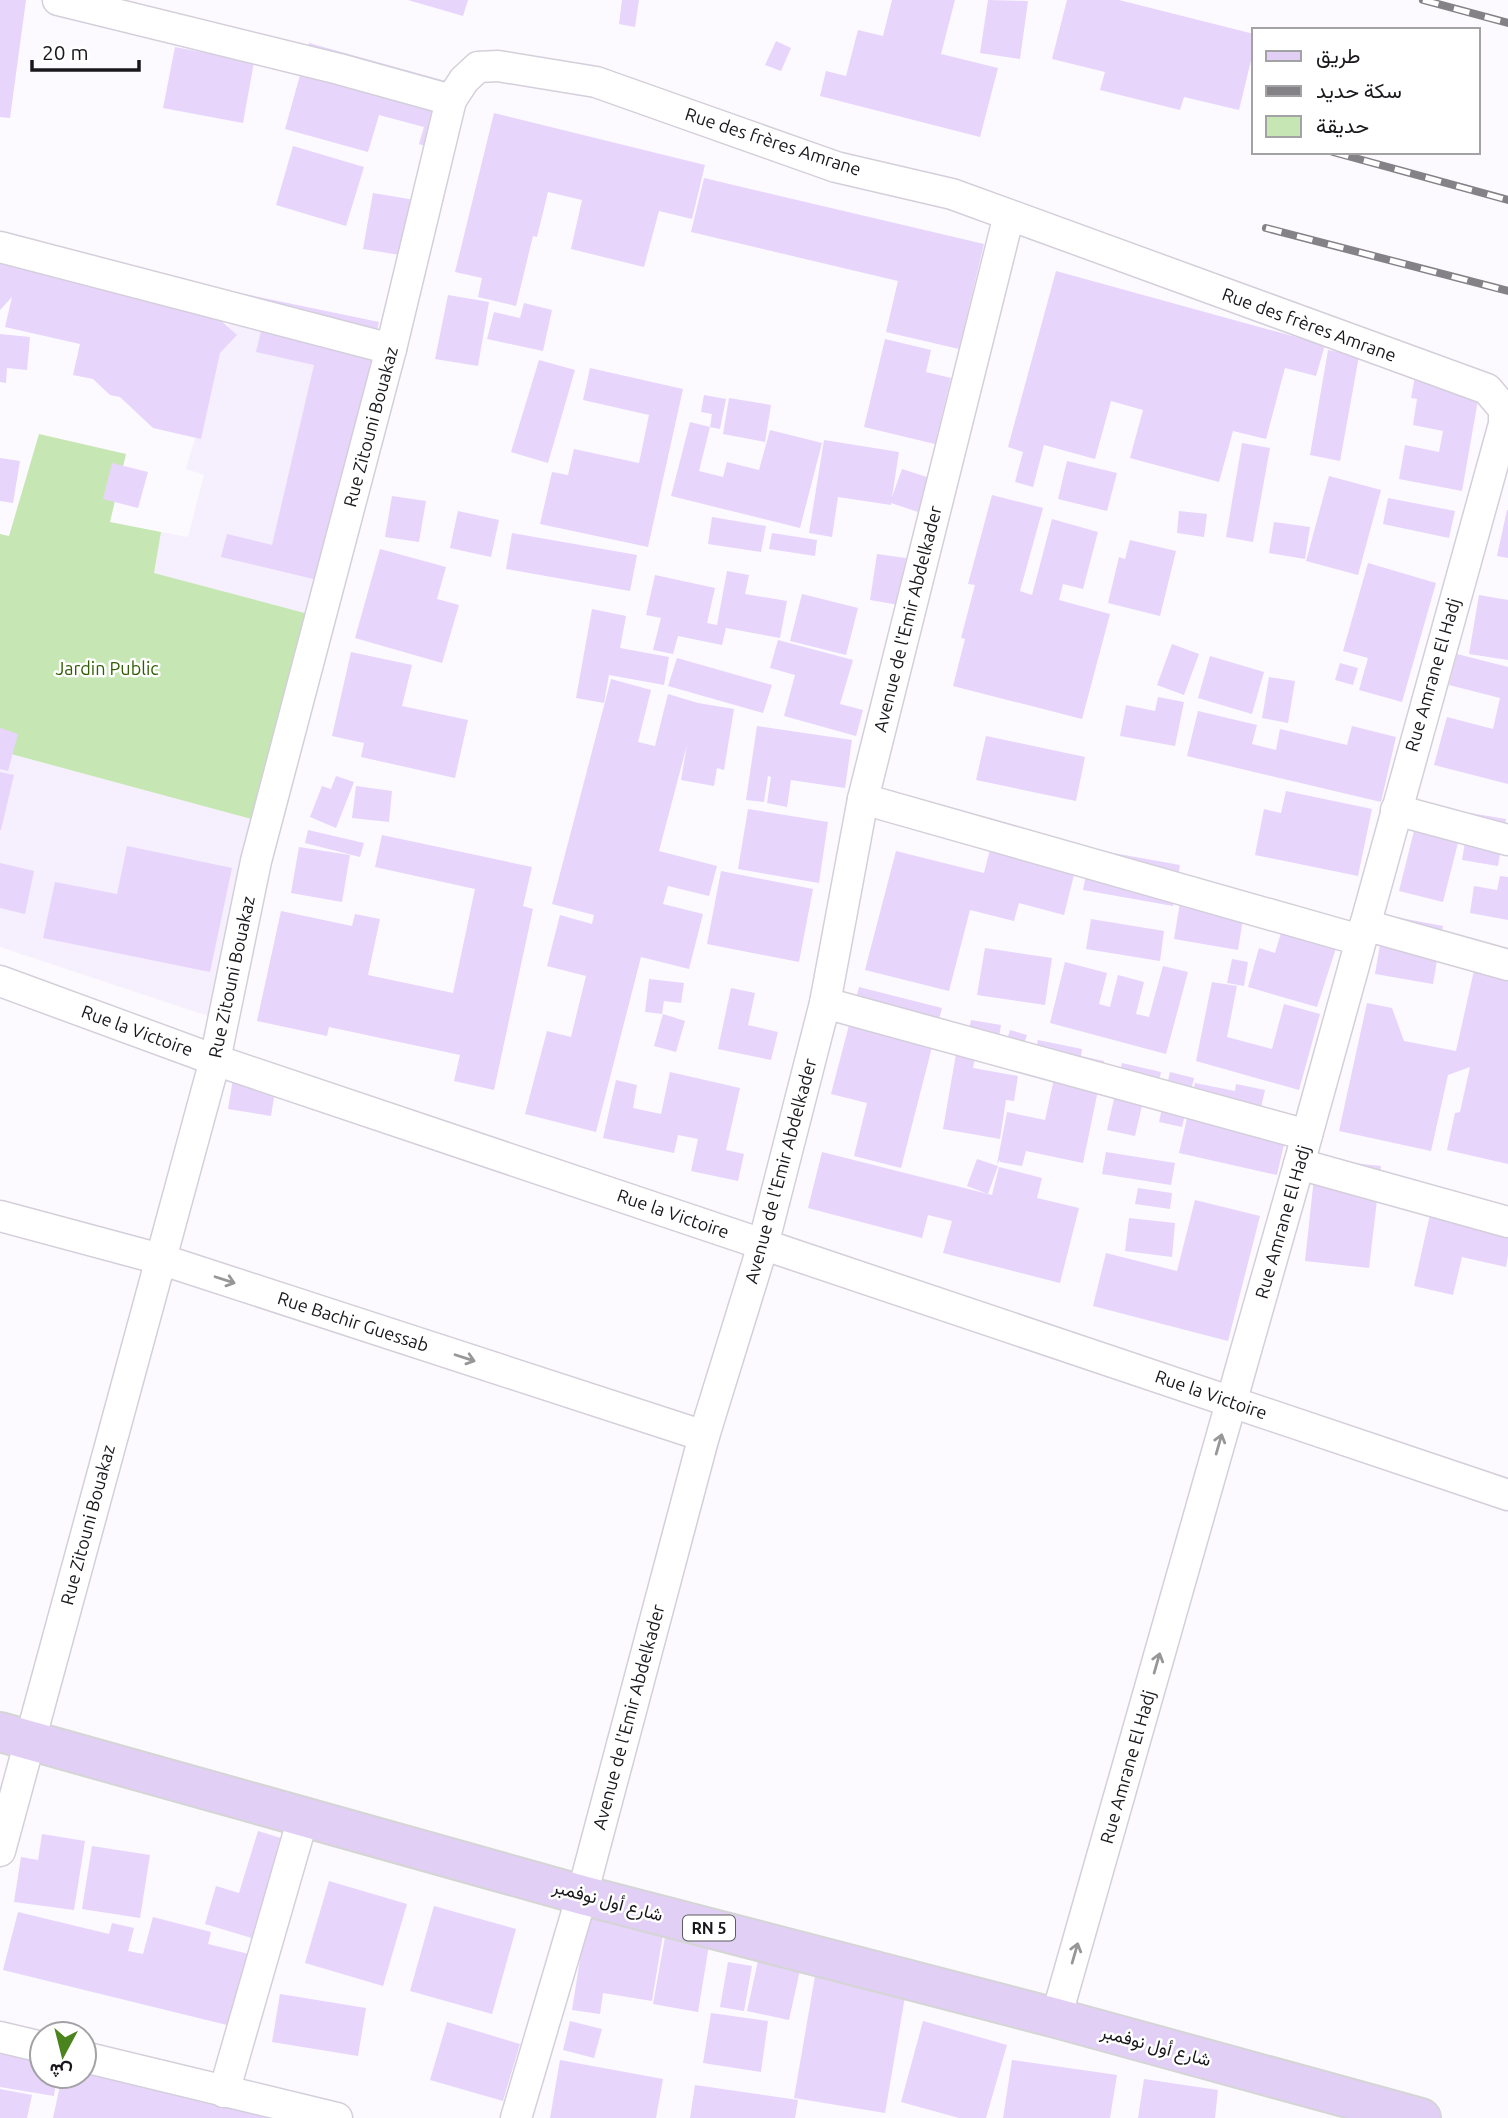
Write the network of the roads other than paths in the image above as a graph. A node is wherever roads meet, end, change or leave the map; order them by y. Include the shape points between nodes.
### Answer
1 (58, 0) edge
2 (451, 100) junction
3 (1009, 215) junction
4 (0, 247) edge
5 (391, 349) junction
6 (1504, 424) joint
7 (863, 799) junction
8 (1396, 810) junction
9 (1508, 840) edge
10 (1363, 933) junction
11 (1508, 965) edge
12 (0, 981) edge
13 (825, 1003) junction
14 (215, 1060) junction
15 (1307, 1135) junction
16 (1299, 1164) junction
17 (0, 1216) edge
18 (1508, 1222) edge
19 (764, 1245) junction
20 (160, 1259) junction
21 (1232, 1402) junction
22 (704, 1436) junction
23 (1508, 1495) edge
24 (15, 1736) edge
25 (303, 1818) junction
26 (0, 1851) edge
27 (582, 1895) junction
28 (1056, 2018) junction
29 (0, 2037) edge
30 (28, 2044) edge
31 (98, 2060) edge
32 (224, 2092) junction
33 (337, 2118) edge
34 (516, 2118) edge
35 (1420, 2118) edge

1 - 2 street
2 - 3 street, Rue des frères Amrane via 478,68 498,66 596,82 836,167 952,194
2 - 5 street, Rue Zitouni Bouakaz
3 - 6 street, Rue des frères Amrane via 1487,389 1504,409
3 - 7 street, Avenue de l'Emir Abdelkader
4 - 5 street
5 - 14 street, Rue Zitouni Bouakaz via 256,861
6 - 8 street, Rue Amrane El Hadj
7 - 10 street
7 - 13 street, Avenue de l'Emir Abdelkader
8 - 9 street
8 - 10 street, Rue Amrane El Hadj
10 - 11 street
10 - 15 street, Rue Amrane El Hadj
12 - 14 street, Rue la Victoire
13 - 15 street
13 - 19 street, Avenue de l'Emir Abdelkader
14 - 19 street, Rue la Victoire
14 - 20 street, Rue Zitouni Bouakaz
15 - 16 street, Rue Amrane El Hadj
16 - 18 street
16 - 21 street, Rue Amrane El Hadj
17 - 20 street, Rue Bachir Guessab
19 - 21 street, Rue la Victoire
19 - 22 street, Avenue de l'Emir Abdelkader
20 -> 22 street, Rue Bachir Guessab
20 - 24 street, Rue Zitouni Bouakaz
21 - 23 street, Rue la Victoire
28 -> 21 street, Rue Amrane El Hadj
22 - 27 street, Avenue de l'Emir Abdelkader
24 - 25 main road, شارع أول نوفمبر / RN 5
24 - 26 street, Rue Zitouni Bouakaz
25 - 27 main road, شارع أول نوفمبر / RN 5
25 - 32 street
27 - 28 main road, شارع أول نوفمبر / RN 5
27 - 34 street, Avenue de l'Emir Abdelkader
28 - 35 main road, شارع أول نوفمبر / RN 5
29 - 30 street
31 - 32 street
32 - 33 street

